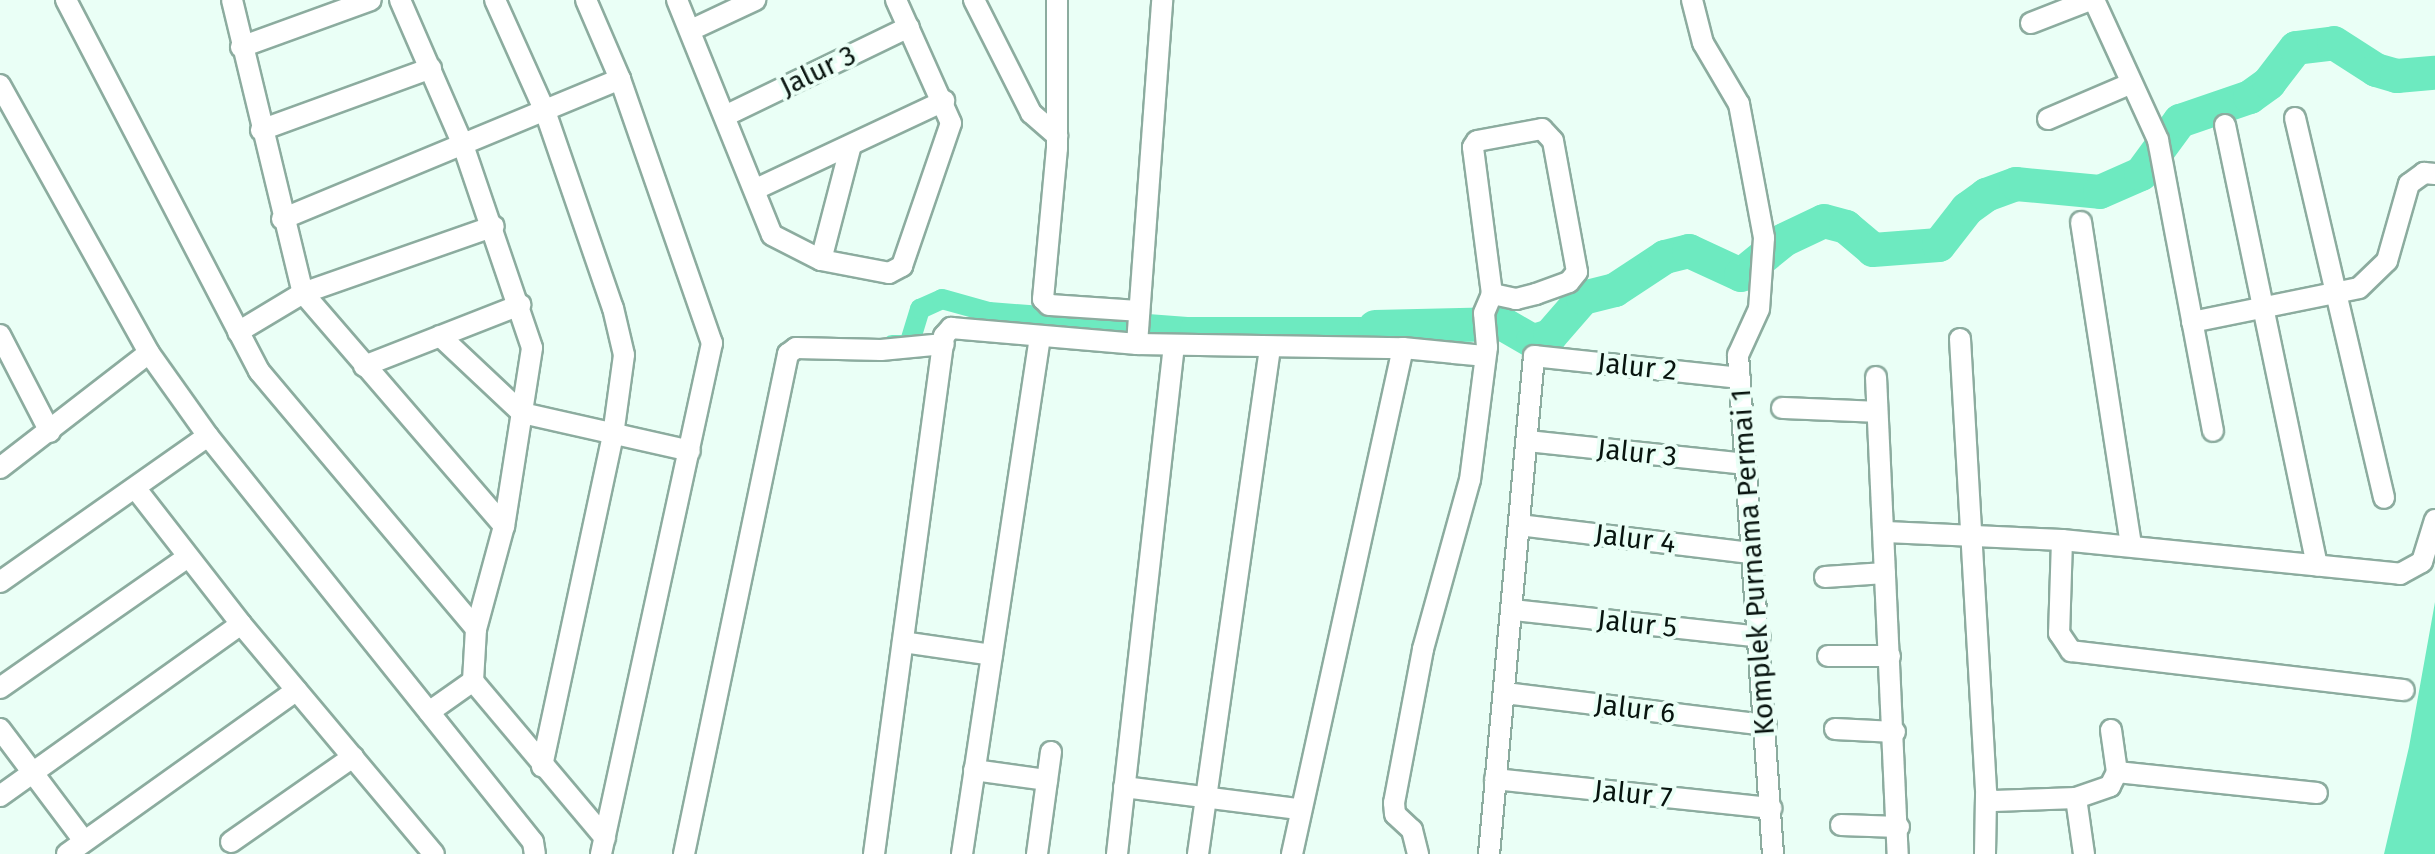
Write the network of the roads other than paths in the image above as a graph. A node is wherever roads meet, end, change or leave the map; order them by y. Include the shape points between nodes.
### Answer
1 (66, 0) edge
2 (232, 0) edge
3 (371, 0) edge
4 (400, 0) edge
5 (495, 0) edge
6 (586, 0) edge
7 (677, 0) edge
8 (755, 0) edge
9 (896, 0) edge
10 (974, 0) edge
11 (1057, 0) edge
12 (1162, 0) edge
13 (1692, 0) edge
14 (2092, 0) edge
15 (2031, 23) dead end
16 (909, 27) junction
17 (691, 30) junction
18 (241, 47) junction
19 (431, 68) junction
20 (620, 79) junction
21 (2132, 83) junction
22 (0, 85) edge
23 (944, 101) junction
24 (545, 111) junction
25 (727, 115) junction
26 (2295, 118) dead end
27 (2048, 119) dead end
28 (2225, 125) dead end
29 (261, 130) junction
30 (1057, 136) junction
31 (463, 145) junction
32 (850, 149) junction
33 (2435, 174) edge
34 (756, 189) junction
35 (282, 219) junction
36 (2081, 222) dead end
37 (494, 226) junction
38 (821, 260) junction
39 (303, 293) junction
40 (2336, 293) junction
41 (1488, 304) junction
42 (520, 305) junction
43 (2264, 307) junction
44 (2192, 322) junction
45 (1138, 325) junction
46 (238, 332) junction
47 (0, 335) edge
48 (440, 336) junction
49 (1040, 337) junction
50 (1960, 339) dead end
51 (944, 344) junction
52 (1174, 345) junction
53 (1486, 347) junction
54 (1270, 348) junction
55 (1403, 348) junction
56 (149, 353) junction
57 (364, 366) junction
58 (1876, 377) dead end
59 (1740, 378) junction
60 (1782, 408) dead end
61 (1876, 412) junction
62 (522, 413) junction
63 (2213, 431) dead end
64 (50, 432) junction
65 (613, 435) junction
66 (208, 436) junction
67 (1528, 441) junction
68 (690, 451) junction
69 (1746, 464) junction
70 (0, 468) edge
71 (136, 489) junction
72 (2384, 498) dead end
73 (2435, 520) edge
74 (1519, 525) junction
75 (504, 526) junction
76 (1886, 532) junction
77 (1972, 535) junction
78 (2062, 540) junction
79 (2131, 545) junction
80 (1752, 553) junction
81 (188, 557) junction
82 (2317, 565) junction
83 (1885, 573) junction
84 (1825, 577) dead end
85 (0, 582) edge
86 (1513, 610) junction
87 (241, 624) junction
88 (476, 629) junction
89 (1760, 637) junction
90 (903, 642) junction
91 (992, 655) junction
92 (1828, 656) dead end
93 (1890, 656) junction
94 (473, 681) junction
95 (0, 688) edge
96 (297, 690) junction
97 (2404, 690) dead end
98 (1505, 693) junction
99 (429, 712) junction
100 (1766, 725) junction
101 (0, 729) edge
102 (1835, 729) dead end
103 (2111, 730) dead end
104 (1895, 732) junction
105 (1051, 752) dead end
106 (353, 757) junction
107 (542, 766) junction
108 (974, 770) junction
109 (31, 771) junction
110 (2117, 772) junction
111 (1495, 779) junction
112 (1047, 780) junction
113 (1124, 787) junction
114 (2317, 793) dead end
115 (1206, 795) junction
116 (0, 796) edge
117 (1986, 796) junction
118 (2076, 798) junction
119 (1771, 808) junction
120 (1299, 809) junction
121 (1841, 825) dead end
122 (1899, 827) junction
123 (84, 841) junction
124 (231, 842) dead end
125 (603, 846) edge
126 (67, 854) edge
127 (434, 854) edge
128 (535, 854) edge
129 (684, 854) edge
130 (874, 854) edge
131 (962, 854) edge
132 (1037, 854) edge
133 (1117, 854) edge
134 (1198, 854) edge
135 (1292, 854) edge
136 (1418, 854) edge
137 (1489, 854) edge
138 (1773, 854) edge
139 (1898, 854) edge
140 (1985, 854) edge
141 (2084, 854) edge

1 - 46 street
2 - 18 street
3 - 18 street
4 - 19 street
5 - 24 street
6 - 20 street
7 - 17 street
8 - 17 street
9 - 16 street
10 - 30 street via 1031,113
11 - 30 street
12 - 45 street
13 - 59 street, Komplek Purnama Permai 1 via 1703,43 1739,104 1764,238 1765,276 1759,309 1738,355
14 - 15 street
14 - 21 street
16 - 23 street
16 - 25 street, Jalur 3
17 - 25 street
18 - 29 street
19 - 29 street
19 - 31 street
20 - 24 street
20 - 68 street via 710,329 710,357
21 - 27 street
21 - 44 street via 2158,140
22 - 56 street
23 - 32 street
23 - 38 street via 951,131 902,266 880,273
24 - 31 street
24 - 65 street via 620,333 623,371
25 - 34 street
26 - 40 street
28 - 43 street
29 - 35 street
30 - 45 street via 1043,299 1049,305
31 - 35 street
31 - 37 street
32 - 34 street
32 - 38 street
33 - 40 street via 2424,173 2409,184 2387,261 2376,276
34 - 38 street via 772,235
35 - 39 street
36 - 79 street
37 - 39 street
37 - 42 street
39 - 46 street
39 - 57 street
40 - 43 street
40 - 72 street
41 - 41 street via 1473,147 1477,141 1542,129 1553,141 1577,272 1569,282 1536,294
41 - 53 street
42 - 48 street
42 - 62 street via 532,348
43 - 44 street
43 - 82 street
44 - 63 street
45 - 49 street
45 - 52 street
46 - 88 street via 259,371
47 - 64 street
48 - 57 street
48 - 62 street
49 - 51 street via 956,326 944,336
49 - 91 street
50 - 77 street
51 - 90 street
51 - 129 street via 881,350 796,348 788,354
52 - 54 street
52 - 113 street
53 - 55 street
53 - 136 street via 1470,480 1423,649 1394,803 1395,814 1412,830
54 - 55 street
54 - 115 street
55 - 120 street
56 - 64 street
56 - 66 street
57 - 75 street
58 - 61 street
59 - 67 street, Jalur 2 via 1534,356
59 - 69 street, Komplek Purnama Permai 1
60 - 61 street
61 - 76 street
62 - 65 street
62 - 75 street
64 - 70 street
65 - 68 street
65 - 107 street
66 - 71 street
66 - 99 street
67 - 69 street, Jalur 3
67 - 74 street
68 - 125 street
69 - 80 street, Komplek Purnama Permai 1
71 - 81 street
71 - 85 street
73 - 82 street via 2415,570 2400,574
74 - 80 street, Jalur 4
74 - 86 street
75 - 88 street
76 - 77 street
76 - 83 street
77 - 78 street
77 - 117 street
78 - 79 street
78 - 97 street via 2059,633 2071,651
79 - 82 street
80 - 89 street, Komplek Purnama Permai 1
81 - 87 street
81 - 95 street
83 - 84 street
83 - 93 street
86 - 89 street, Jalur 5
86 - 98 street
87 - 96 street
87 - 109 street
88 - 94 street
89 - 100 street, Komplek Purnama Permai 1
90 - 91 street
90 - 130 street
91 - 108 street
92 - 93 street
93 - 104 street
94 - 99 street
94 - 107 street
96 - 106 street
96 - 123 street
98 - 100 street, Jalur 6
98 - 111 street
99 - 128 street via 533,842
100 - 119 street, Komplek Purnama Permai 1
101 - 109 street
102 - 104 street
103 - 110 street
104 - 122 street
105 - 112 street
106 - 124 street
106 - 127 street
107 - 125 street
108 - 112 street
108 - 131 street
109 - 116 street
109 - 123 street
110 - 114 street
110 - 118 street via 2110,786
111 - 119 street, Jalur 7
111 - 137 street
112 - 132 street
113 - 115 street
113 - 133 street
115 - 120 street
115 - 134 street
117 - 118 street via 1994,801
117 - 140 street
118 - 141 street
119 - 138 street, Komplek Purnama Permai 1
120 - 135 street
121 - 122 street
122 - 139 street
123 - 126 street

